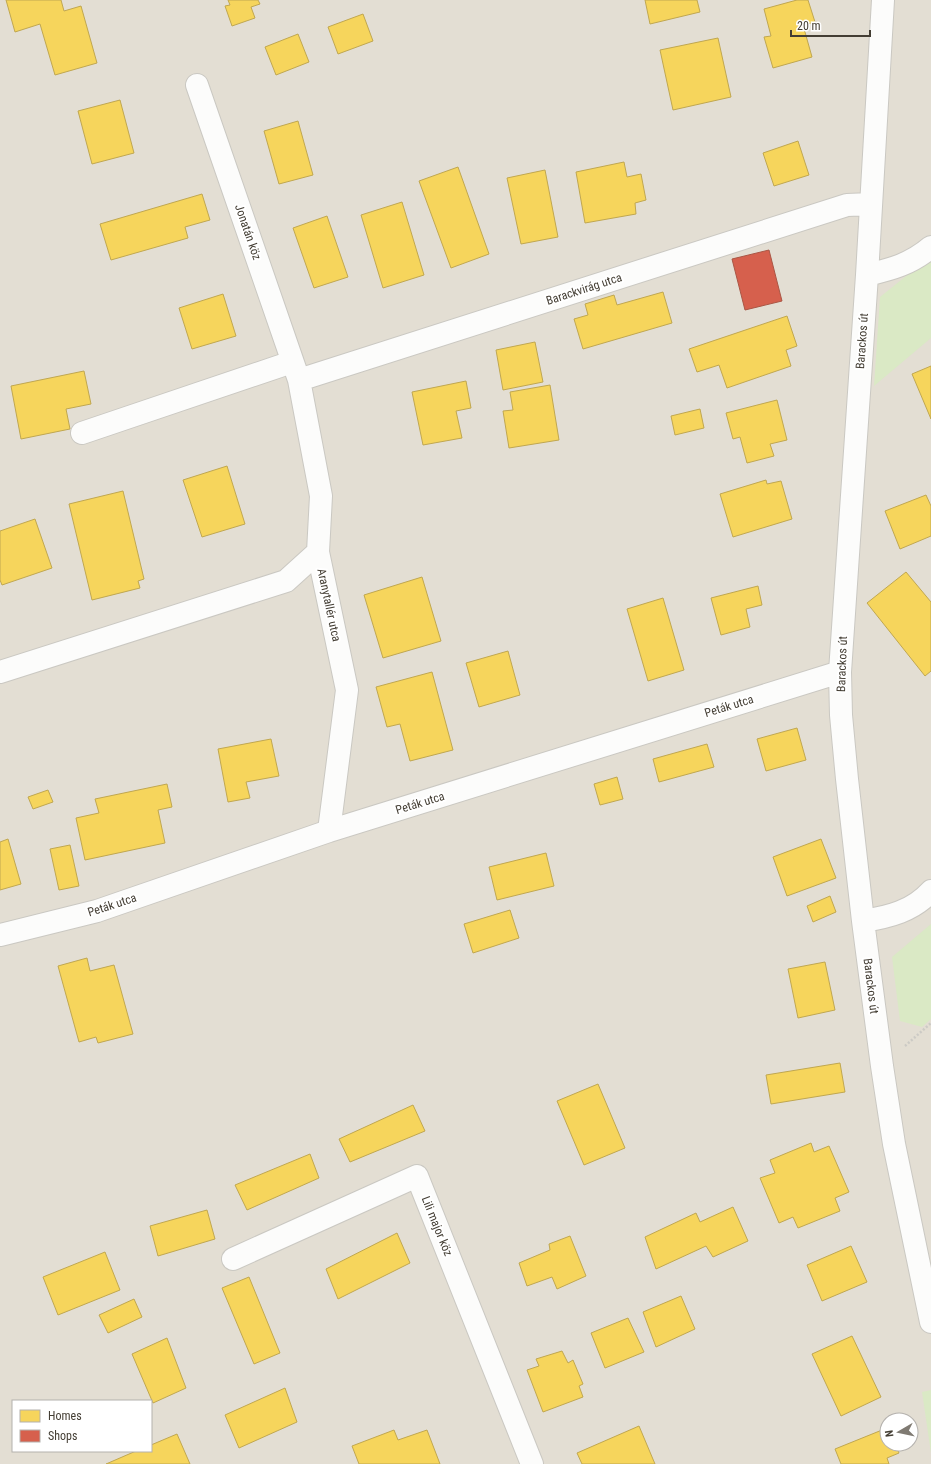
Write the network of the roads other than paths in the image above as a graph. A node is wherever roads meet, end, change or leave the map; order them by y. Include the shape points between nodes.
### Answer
1 (883, 0) edge
2 (197, 85) dead end
3 (871, 204) junction
4 (931, 247) edge
5 (867, 275) junction
6 (296, 371) junction
7 (82, 433) dead end
8 (318, 552) junction
9 (0, 672) edge
10 (840, 672) junction
11 (329, 831) junction
12 (931, 891) edge
13 (863, 921) junction
14 (0, 935) edge
15 (232, 1259) dead end
16 (931, 1322) edge
17 (532, 1464) edge

1 - 3 street, Barackos út
2 - 6 street, Jonatán köz
3 - 5 street, Barackos út
3 - 6 street, Barackvirág utca via 847,206
4 - 5 street via 906,264
5 - 10 street, Barackos út
6 - 7 street, Barackvirág utca
6 - 8 street, Aranytallér utca via 321,496
8 - 9 street via 286,581
8 - 11 street, Aranytallér utca via 347,690
10 - 11 street, Peták utca
10 - 13 street, Barackos út via 846,772
11 - 14 street, Peták utca via 97,911
12 - 13 street via 923,900 905,911
13 - 16 street, Barackos út via 894,1144
15 - 17 street, Lili major köz via 417,1176

